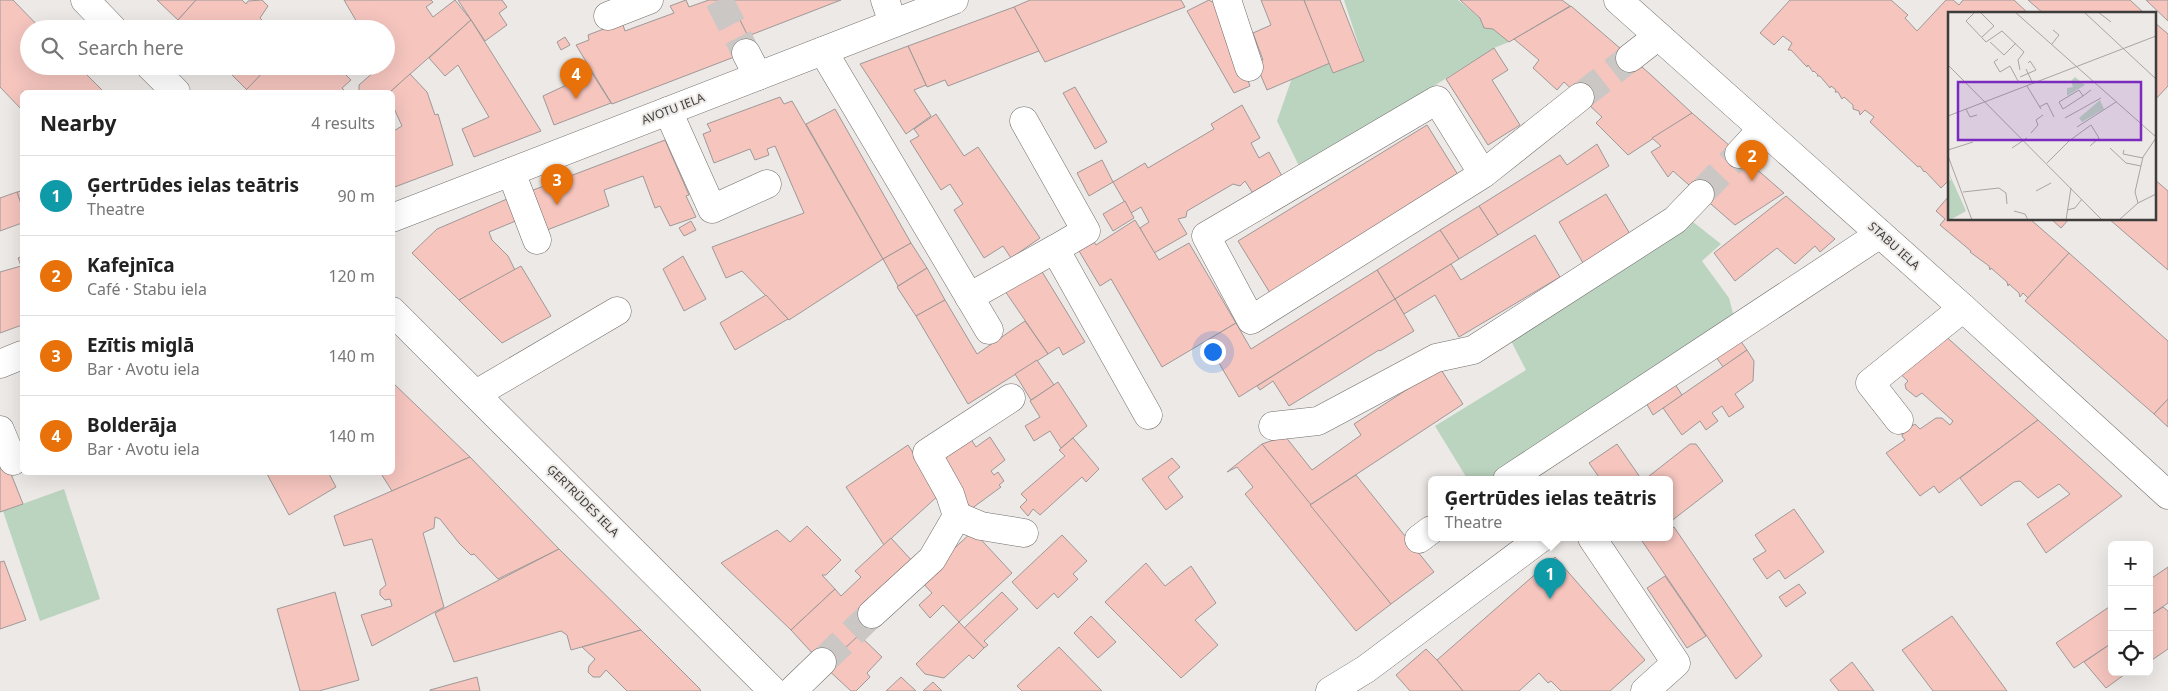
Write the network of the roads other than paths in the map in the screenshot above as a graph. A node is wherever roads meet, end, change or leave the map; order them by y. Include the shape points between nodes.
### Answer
1 (84, 0) edge
2 (649, 0) edge
3 (954, 0) edge
4 (1227, 0) edge
5 (1618, 0) edge
6 (889, 12) edge
7 (608, 16) dead end
8 (104, 20) edge
9 (1658, 36) junction
10 (824, 51) junction
11 (1630, 58) tunnel mouth
12 (1249, 66) dead end
13 (159, 75) edge
14 (174, 90) edge
15 (1580, 97) tunnel mouth
16 (668, 111) junction
17 (1024, 121) dead end
18 (1762, 129) junction
19 (1739, 154) tunnel mouth
20 (511, 172) junction
21 (1483, 174) junction
22 (767, 184) dead end
23 (1700, 194) tunnel mouth
24 (395, 217) edge
25 (1880, 234) junction
26 (537, 240) dead end
27 (1055, 249) junction
28 (969, 296) junction
29 (1963, 308) junction
30 (617, 311) dead end
31 (395, 314) edge
32 (989, 330) dead end
33 (20, 356) edge
34 (0, 364) edge
35 (476, 394) junction
36 (1011, 398) dead end
37 (1148, 415) dead end
38 (1899, 420) dead end
39 (1273, 426) dead end
40 (0, 430) edge
41 (14, 461) dead end
42 (1513, 476) edge
43 (2168, 495) edge
44 (957, 516) junction
45 (1024, 533) dead end
46 (1537, 541) edge
47 (1594, 541) edge
48 (872, 614) tunnel mouth
49 (822, 662) tunnel mouth
50 (773, 691) edge
51 (792, 691) edge
52 (1330, 691) edge
53 (1645, 691) edge

1 - 8 street
2 - 7 street
3 - 6 street, AVOTU IELA
4 - 12 street
5 - 9 street, STABU IELA
6 - 10 street, AVOTU IELA
9 - 11 street
9 - 18 street, STABU IELA
10 - 16 street, AVOTU IELA via 752,64
10 - 28 street
13 - 14 street
15 - 21 street
16 - 20 street, AVOTU IELA
16 - 22 street via 712,209
17 - 27 street via 1086,231
18 - 19 street
18 - 25 street, STABU IELA
20 - 24 street, AVOTU IELA
20 - 26 street
21 - 21 street via 1251,320 1206,236 1437,100
23 - 39 street via 1675,220 1473,350 1436,358 1318,421
25 - 29 street, STABU IELA
25 - 42 street
27 - 28 street
27 - 37 street
28 - 32 street
29 - 38 street via 1870,383
29 - 43 street, STABU IELA
30 - 35 street
31 - 35 street, ĢERTRŪDES IELA
33 - 34 street
35 - 50 street, ĢERTRŪDES IELA
36 - 44 street via 927,453 950,494
40 - 41 street
44 - 45 street via 982,526
44 - 48 street via 932,559
46 - 52 street via 1366,669
47 - 53 street via 1676,663
49 - 51 street

